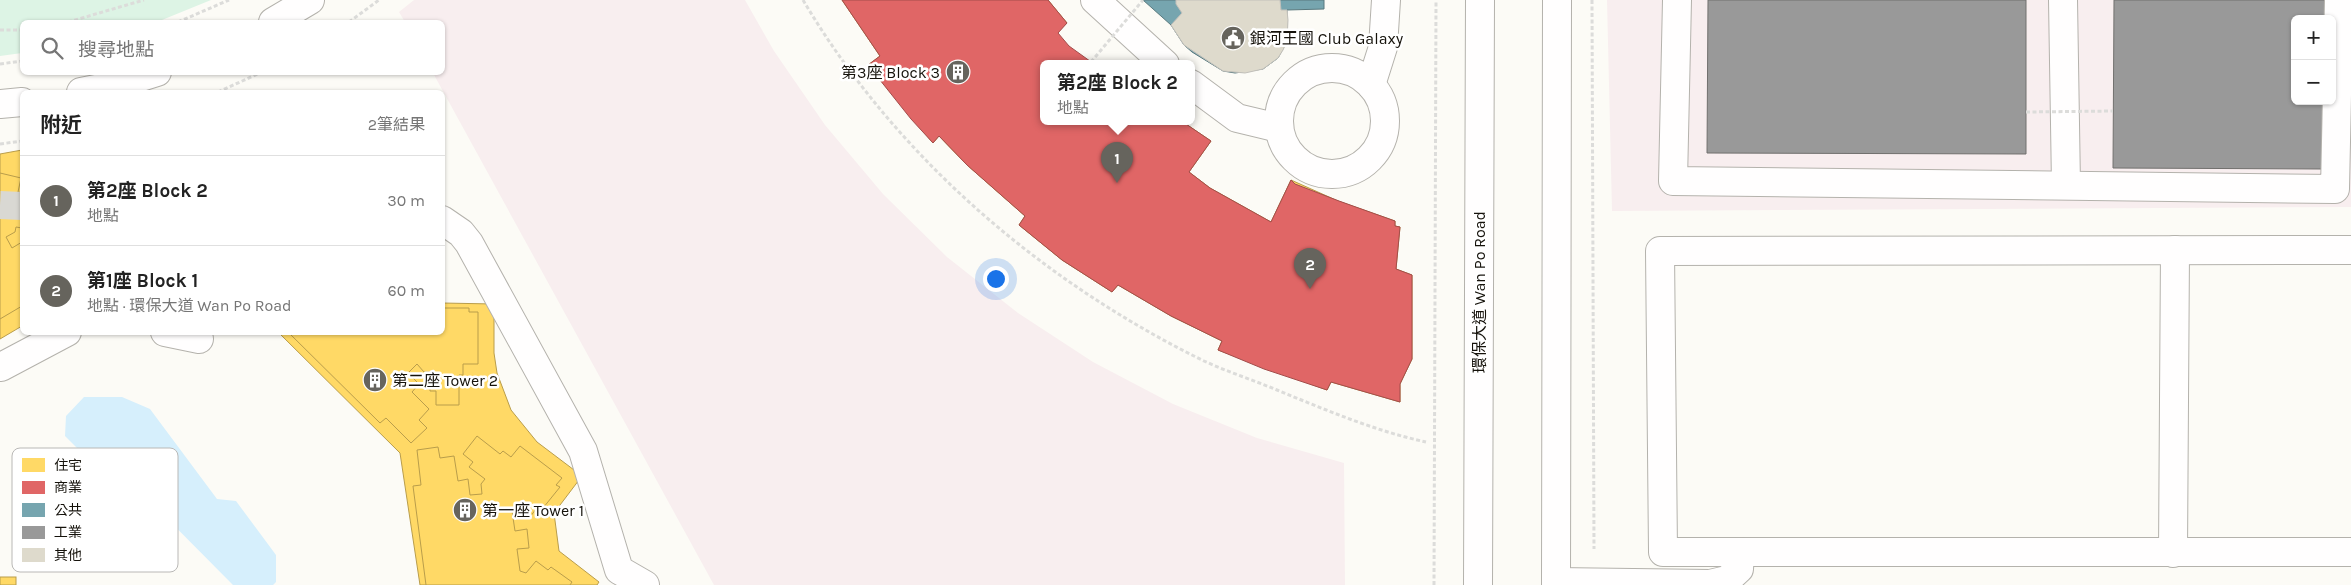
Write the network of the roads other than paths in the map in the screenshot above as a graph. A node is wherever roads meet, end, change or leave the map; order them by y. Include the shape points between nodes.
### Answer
1 (310, 0) edge
2 (1095, 0) edge
3 (1386, 0) edge
4 (1480, 0) edge
5 (1558, 0) edge
6 (1676, 0) edge
7 (2063, 0) edge
8 (2340, 0) edge
9 (276, 20) edge
10 (1161, 60) edge
11 (147, 75) edge
12 (1371, 85) junction
13 (1195, 87) edge
14 (96, 90) edge
15 (20, 102) edge
16 (0, 104) edge
17 (1279, 128) junction
18 (2066, 185) junction
19 (445, 222) edge
20 (2174, 250) junction
21 (2351, 250) edge
22 (61, 335) edge
23 (180, 335) edge
24 (199, 339) dead end
25 (2, 367) dead end
26 (1740, 552) junction
27 (2351, 552) edge
28 (2173, 553) junction
29 (1556, 583) edge
30 (645, 585) edge
31 (1478, 585) edge

1 - 9 main road
2 - 10 main road
3 - 12 main road via 1383,47
4 - 31 main road, 環保大道 Wan Po Road
5 - 29 main road
6 - 18 main road via 1673,181
7 - 18 main road
8 - 18 main road via 2335,189
11 - 14 main road
12 - 17 main road via 1342,69 1325,68 1309,73 1286,95 1280,111
12 - 17 main road via 1385,117 1383,135 1375,151 1362,164 1346,172 1328,174 1310,169 1285,145
13 - 17 main road via 1237,118
15 - 16 main road
19 - 30 main road via 469,243 583,450 620,570
20 - 21 main road
20 - 26 main road via 1660,251 1663,552
20 - 28 main road
22 - 25 main road
23 - 24 main road
26 - 28 main road
26 - 29 main road via 1739,569 1726,580 1710,584
27 - 28 main road

